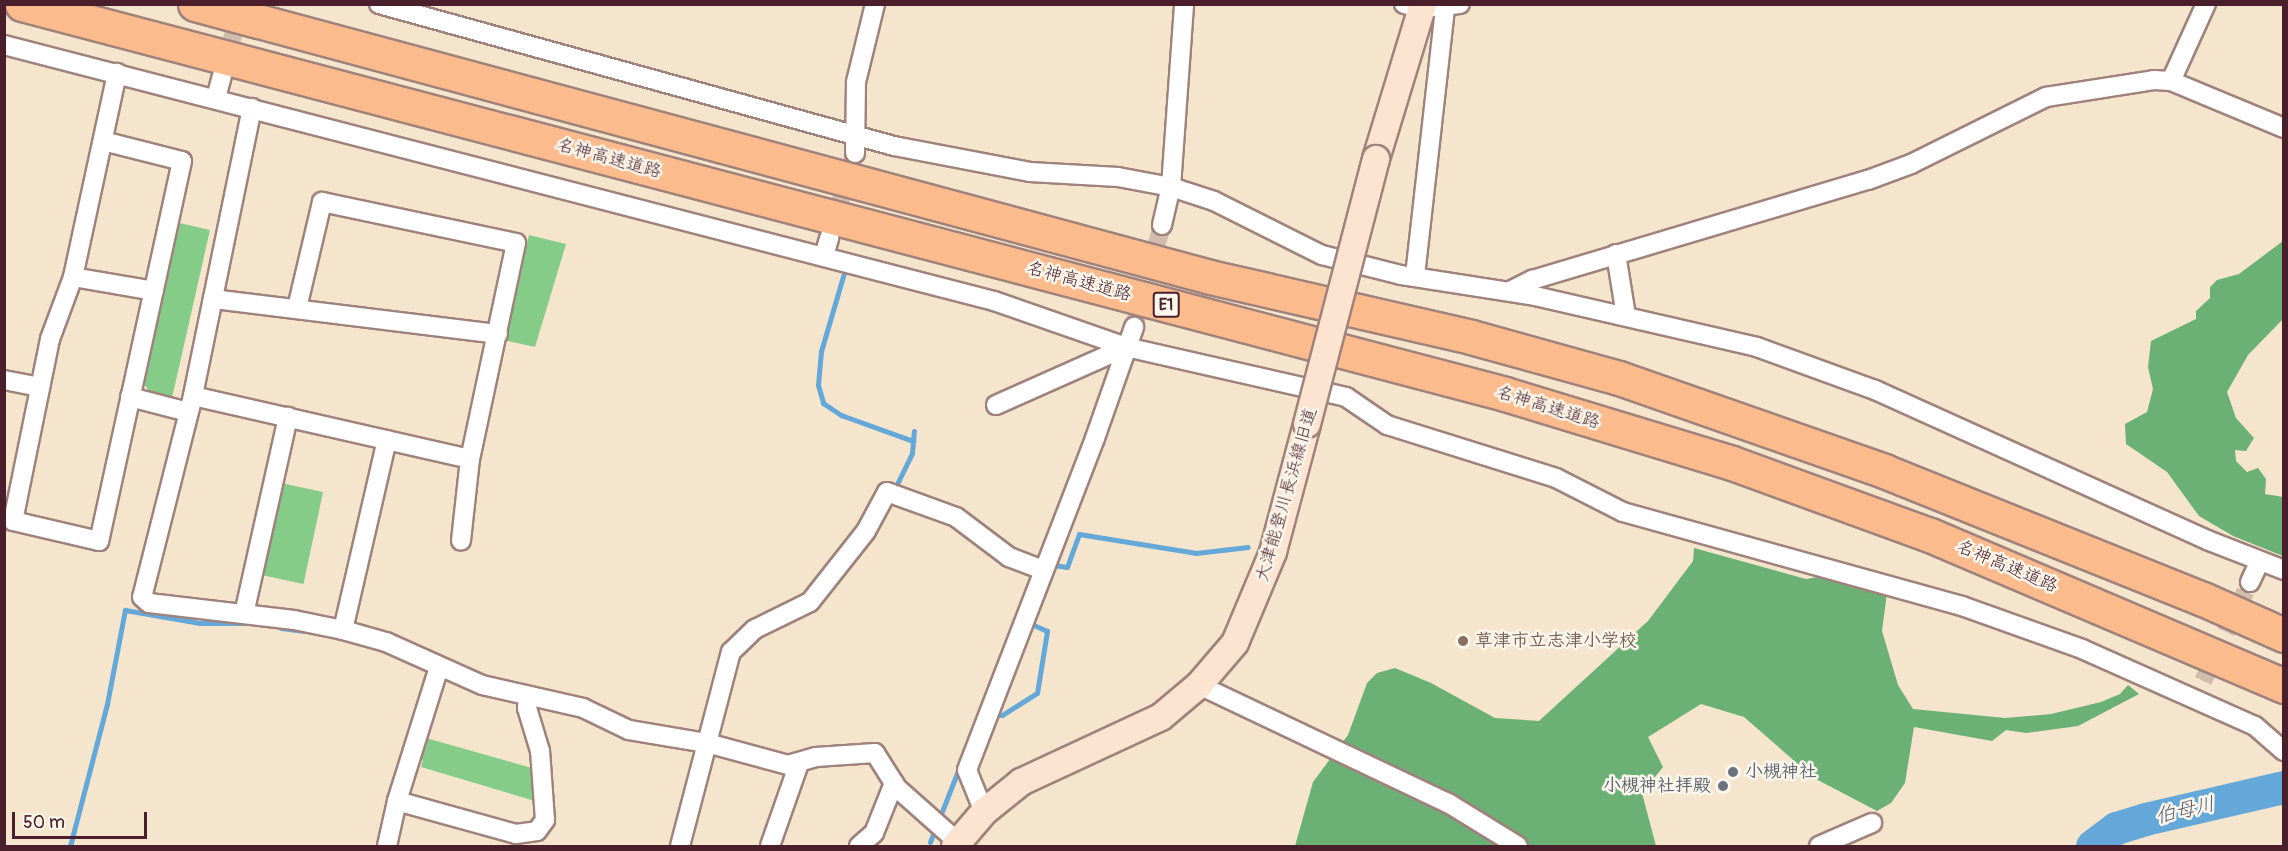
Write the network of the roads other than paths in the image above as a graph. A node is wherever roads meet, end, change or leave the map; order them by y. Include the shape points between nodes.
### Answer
1 (22, 4) edge
2 (195, 4) edge
3 (379, 4) edge
4 (875, 4) edge
5 (1184, 4) edge
6 (2206, 4) edge
7 (1431, 6) edge
8 (4, 45) edge
9 (117, 73) junction
10 (222, 76) tunnel mouth
11 (2171, 81) junction
12 (216, 98) junction
13 (252, 108) junction
14 (2283, 128) edge
15 (854, 133) junction
16 (103, 141) junction
17 (855, 153) tunnel mouth
18 (1171, 187) junction
19 (1162, 225) tunnel mouth
20 (829, 238) tunnel mouth
21 (1616, 254) junction
22 (824, 256) junction
23 (1415, 276) junction
24 (73, 277) junction
25 (154, 291) junction
26 (1510, 291) junction
27 (213, 299) junction
28 (297, 308) junction
29 (1626, 316) junction
30 (1134, 327) tunnel mouth
31 (498, 334) junction
32 (1126, 347) junction
33 (4, 380) edge
34 (40, 387) junction
35 (130, 397) junction
36 (191, 404) junction
37 (996, 405) dead end
38 (288, 417) junction
39 (387, 440) junction
40 (470, 459) junction
41 (461, 541) dead end
42 (2259, 563) junction
43 (1043, 570) junction
44 (2283, 570) edge
45 (2250, 582) tunnel mouth
46 (244, 614) junction
47 (343, 630) junction
48 (2283, 635) edge
49 (439, 666) junction
50 (1199, 685) junction
51 (2283, 686) edge
52 (528, 698) junction
53 (707, 743) junction
54 (2283, 751) edge
55 (800, 763) junction
56 (894, 783) junction
57 (397, 801) junction
58 (984, 812) junction
59 (1872, 823) dead end
60 (1844, 842) edge
61 (956, 844) edge
62 (387, 846) edge
63 (680, 846) edge
64 (770, 846) edge
65 (859, 846) edge
66 (1518, 846) edge
67 (1819, 846) edge

1 - 51 highway, 名神高速道路 / E1 via 1505,394 1732,463 1930,535
2 - 48 highway, E1 via 1210,277 1472,337 1619,378 1884,471
3 - 15 street
4 - 15 street via 856,82
5 - 18 street
6 - 11 street
7 - 23 street
7 - 50 street, 大津能登川長浜線旧道, bridge via 1376,159 1273,552 1256,601 1235,643
8 - 9 street
9 - 12 street
9 - 16 street
10 - 12 street
11 - 14 street
11 - 21 street via 2154,80 2046,97 1911,164 1868,180
12 - 13 street
13 - 22 street
13 - 27 street
15 - 17 street
15 - 18 street via 894,147 1030,172 1118,177
16 - 24 street
16 - 25 street via 182,160
18 - 19 street
18 - 23 street via 1214,201 1322,255
20 - 22 street
21 - 26 street via 1532,280
21 - 29 street
22 - 32 street via 994,302
23 - 26 street
24 - 25 street
24 - 34 street via 50,339
25 - 35 street
26 - 29 street
27 - 28 street
27 - 36 street
28 - 31 street
28 - 31 street via 322,202 516,243
29 - 42 street via 1757,348 1864,385
30 - 32 street
31 - 40 street
32 - 37 street
32 - 43 street
32 - 54 street via 1346,397 1387,425 1556,478 1623,512 1962,606 2082,649 2133,674 2199,689 2255,726
33 - 34 street
34 - 35 street via 13,521 99,541
35 - 36 street
36 - 38 street
36 - 46 street via 142,597 148,603
38 - 39 street
38 - 46 street
39 - 40 street
39 - 47 street
40 - 41 street
42 - 44 street
42 - 45 street
43 - 53 street via 1009,557 956,517 887,492 866,531 810,602 755,629 731,652
43 - 58 street via 967,770
46 - 47 street
47 - 49 street via 386,642
49 - 52 street via 482,685
49 - 57 street
50 - 58 street, 大津能登川長浜線旧道 via 1161,717 1021,782
50 - 66 street via 1448,803
52 - 53 street via 583,708 629,730
52 - 57 street via 527,708 540,751 545,820 537,831 516,834
53 - 55 street via 788,765
53 - 63 street
55 - 56 street via 833,755 874,753
55 - 64 street
56 - 61 street
56 - 65 street via 874,833
57 - 62 street
58 - 61 street, 大津能登川長浜線旧道
59 - 60 street
60 - 67 street

